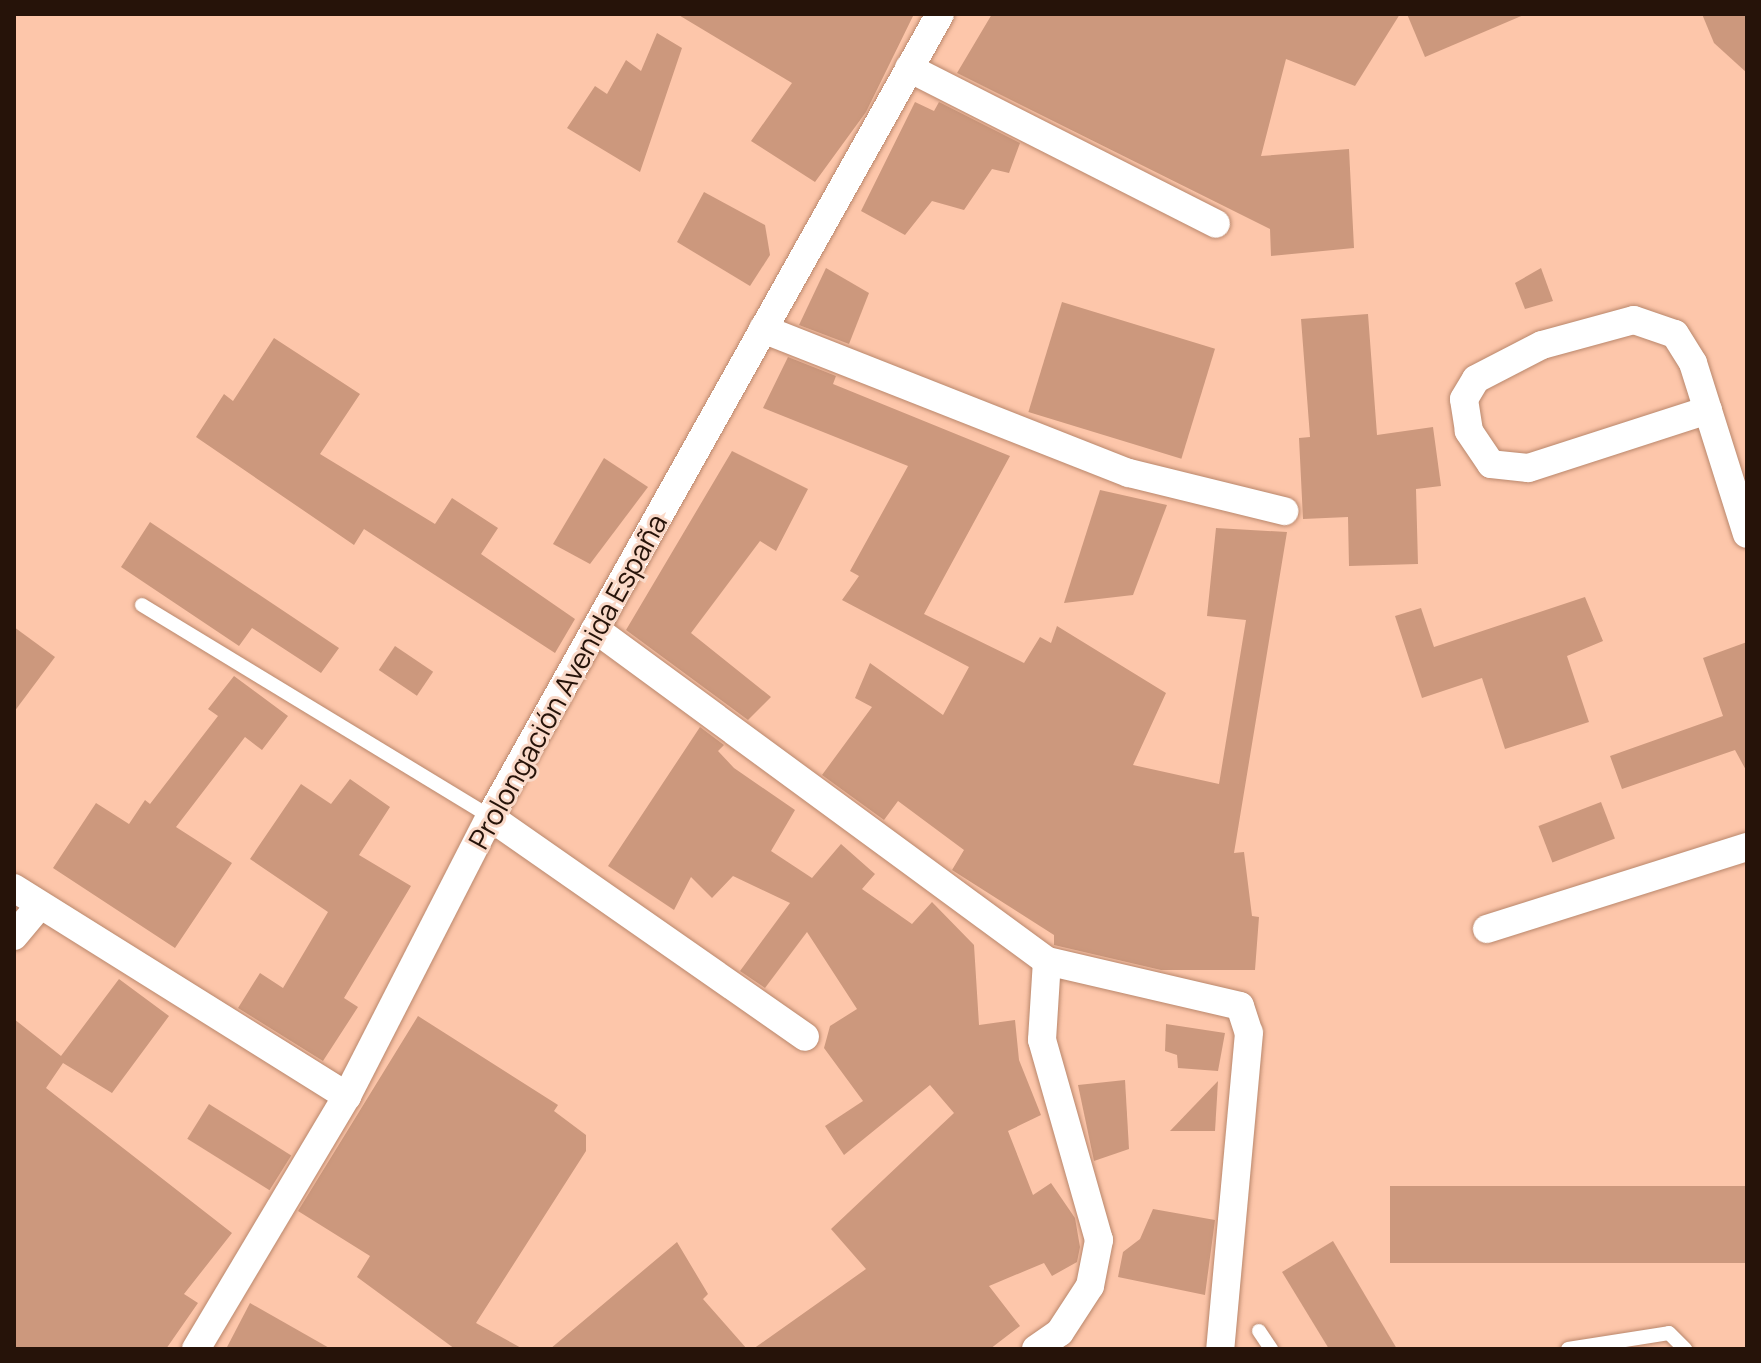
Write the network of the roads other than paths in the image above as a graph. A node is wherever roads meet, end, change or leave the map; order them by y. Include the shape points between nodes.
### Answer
1 (940, 14) edge
2 (909, 68) junction
3 (1216, 224) dead end
4 (763, 329) junction
5 (1708, 410) junction
6 (1284, 511) dead end
7 (1747, 534) edge
8 (142, 605) dead end
9 (595, 629) junction
10 (490, 817) junction
11 (1747, 847) edge
12 (14, 888) edge
13 (40, 905) junction
14 (1487, 929) dead end
15 (14, 936) edge
16 (1047, 961) junction
17 (805, 1037) dead end
18 (347, 1096) junction
19 (1259, 1331) dead end
20 (196, 1349) edge
21 (1036, 1349) edge
22 (1220, 1349) edge
23 (1271, 1349) edge
24 (1568, 1349) edge
25 (1685, 1349) edge

1 - 2 street, Prolongación Avenida España
2 - 3 street
2 - 4 street, Prolongación Avenida España
4 - 6 street via 1129,473
4 - 9 street, Prolongación Avenida España
5 - 5 street via 1675,334 1634,320 1542,345 1476,379 1464,399 1469,431 1491,464 1528,468
5 - 7 street
8 - 10 lane
9 - 10 street, Prolongación Avenida España
9 - 16 street
10 - 17 street
10 - 18 street, Prolongación Avenida España
11 - 14 street
12 - 13 street
13 - 15 street
13 - 18 street
16 - 21 street via 1042,1040 1099,1240 1090,1286 1060,1332
16 - 22 street via 1240,1006 1247,1018
18 - 20 street, Prolongación Avenida España
19 - 23 lane
24 - 25 lane via 1669,1333

